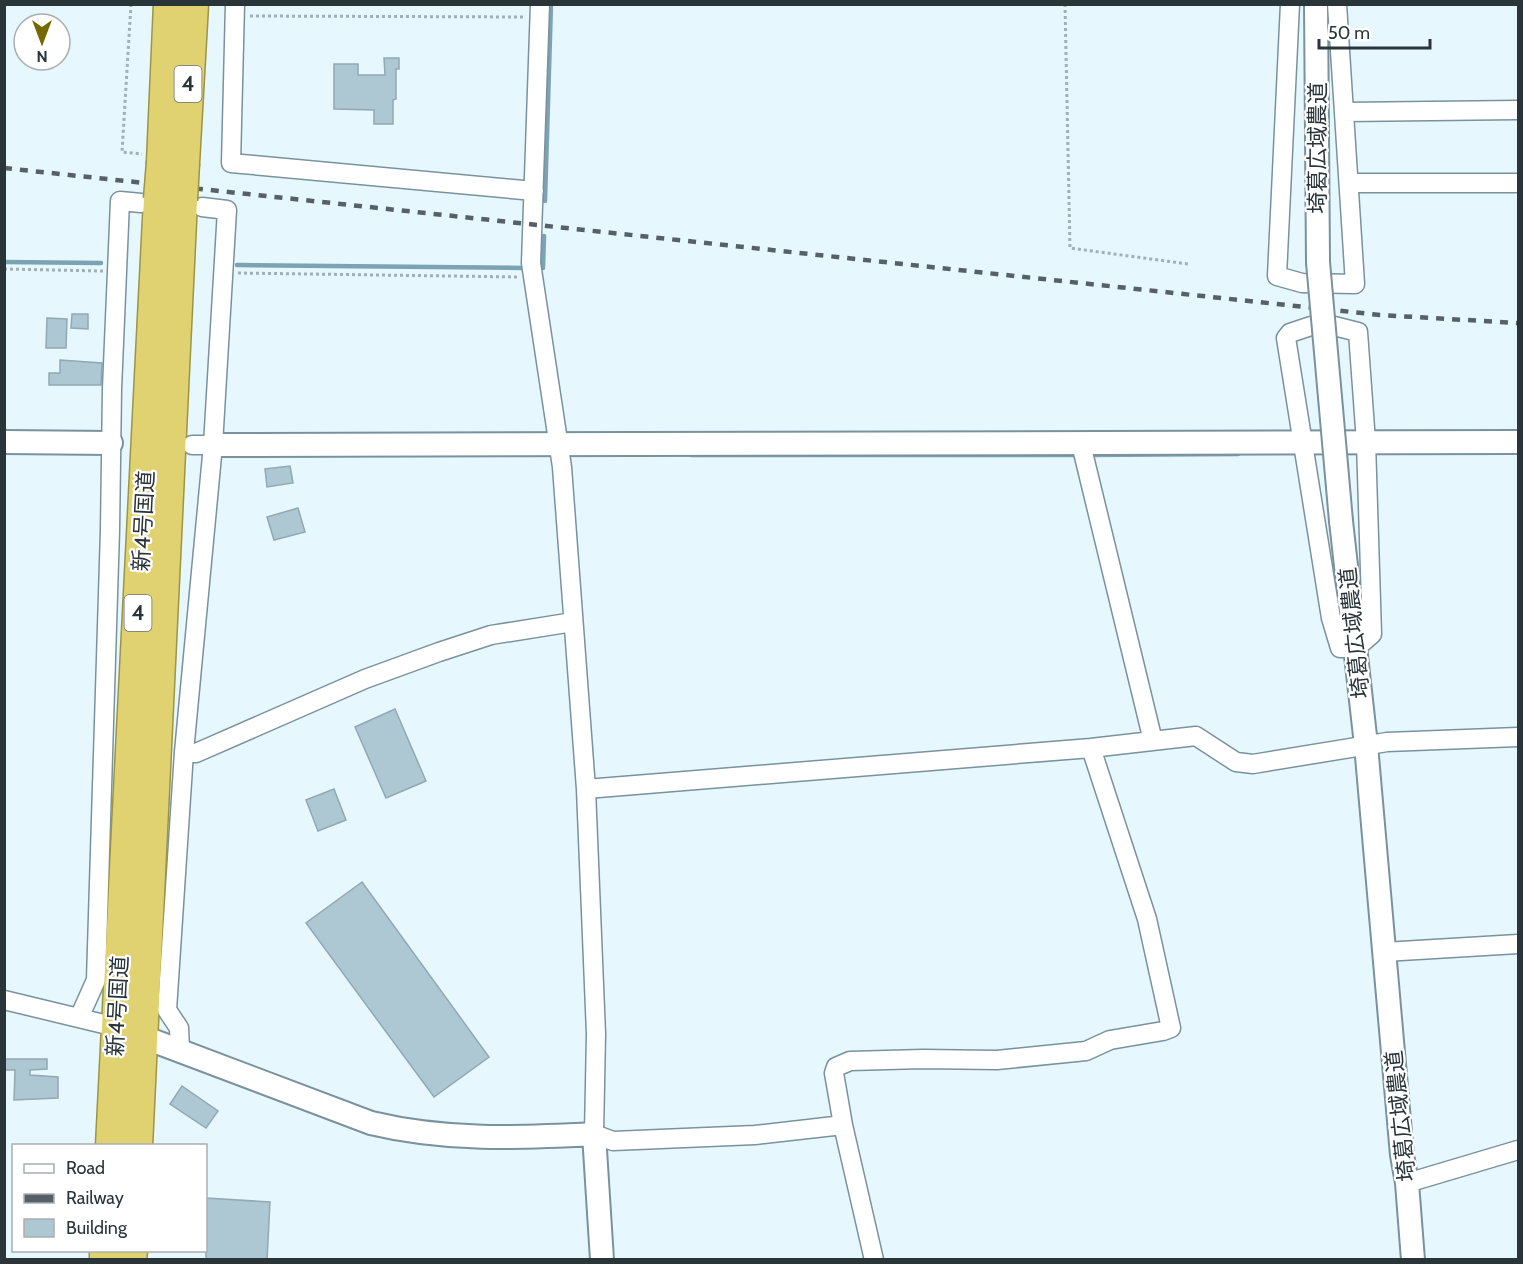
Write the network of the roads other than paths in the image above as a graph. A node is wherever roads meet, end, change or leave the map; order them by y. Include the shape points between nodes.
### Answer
1 (170, 4) edge
2 (193, 4) edge
3 (1290, 4) edge
4 (1316, 4) edge
5 (1337, 4) edge
6 (235, 10) edge
7 (539, 11) edge
8 (1518, 110) edge
9 (1344, 112) junction
10 (163, 160) junction
11 (1349, 183) junction
12 (1518, 183) edge
13 (534, 191) junction
14 (171, 202) junction
15 (4, 442) edge
16 (1303, 442) junction
17 (1366, 442) junction
18 (1518, 442) edge
19 (120, 443) junction
20 (1081, 444) junction
21 (203, 445) junction
22 (559, 446) junction
23 (573, 622) junction
24 (1356, 648) junction
25 (1518, 737) edge
26 (1153, 741) junction
27 (1366, 745) junction
28 (1091, 748) junction
29 (184, 752) junction
30 (586, 789) junction
31 (1518, 944) edge
32 (1384, 951) junction
33 (4, 1000) edge
34 (79, 1018) junction
35 (129, 1032) junction
36 (180, 1049) junction
37 (843, 1125) junction
38 (594, 1134) junction
39 (111, 1144) edge
40 (137, 1144) edge
41 (1518, 1150) edge
42 (1407, 1183) junction
43 (603, 1260) edge
44 (874, 1260) edge
45 (1413, 1260) edge

1 - 10 highway, 新4号国道 / 4
2 - 10 highway, 新4号国道 / 4
3 - 11 street via 1277,276 1302,283 1355,284
4 - 24 street, 埼葛広域農道, bridge via 1318,262
5 - 9 street
6 - 13 street via 231,163
7 - 13 street
8 - 9 street
9 - 11 street
10 - 14 highway, 新4号国道 / 4, bridge
11 - 12 street
13 - 22 street via 531,263
14 - 19 street via 120,201
14 - 21 street via 227,210
14 - 35 highway, 新4号国道 / 4
15 - 19 street
16 - 17 street
16 - 17 street via 1286,338 1311,326 1358,332
16 - 20 street
16 - 24 street via 1331,618 1340,648
17 - 18 street
17 - 24 street via 1372,634
19 - 34 street via 110,542 96,980
20 - 22 street
20 - 26 street
21 - 22 street
21 - 29 street
22 - 23 street
23 - 29 street via 491,635 439,651 196,753
23 - 30 street
24 - 27 street, 埼葛広域農道
25 - 27 street
26 - 27 street via 1196,736 1236,762 1253,764
26 - 28 street
27 - 32 street, 埼葛広域農道
28 - 30 street
28 - 37 street via 1146,919 1172,1028 1110,1040 1086,1051 997,1060 850,1061 836,1067 834,1073
29 - 36 street via 166,1010 179,1028
30 - 38 street via 596,1034
31 - 32 street
32 - 42 street, 埼葛広域農道
33 - 34 street
34 - 35 street
35 - 36 street
35 - 39 highway, 新4号国道 / 4
35 - 40 highway, 新4号国道 / 4
36 - 38 street via 360,1119 402,1131 479,1138
37 - 38 street via 755,1135 613,1141
37 - 44 street
38 - 43 street
41 - 42 street
42 - 45 street, 埼葛広域農道

